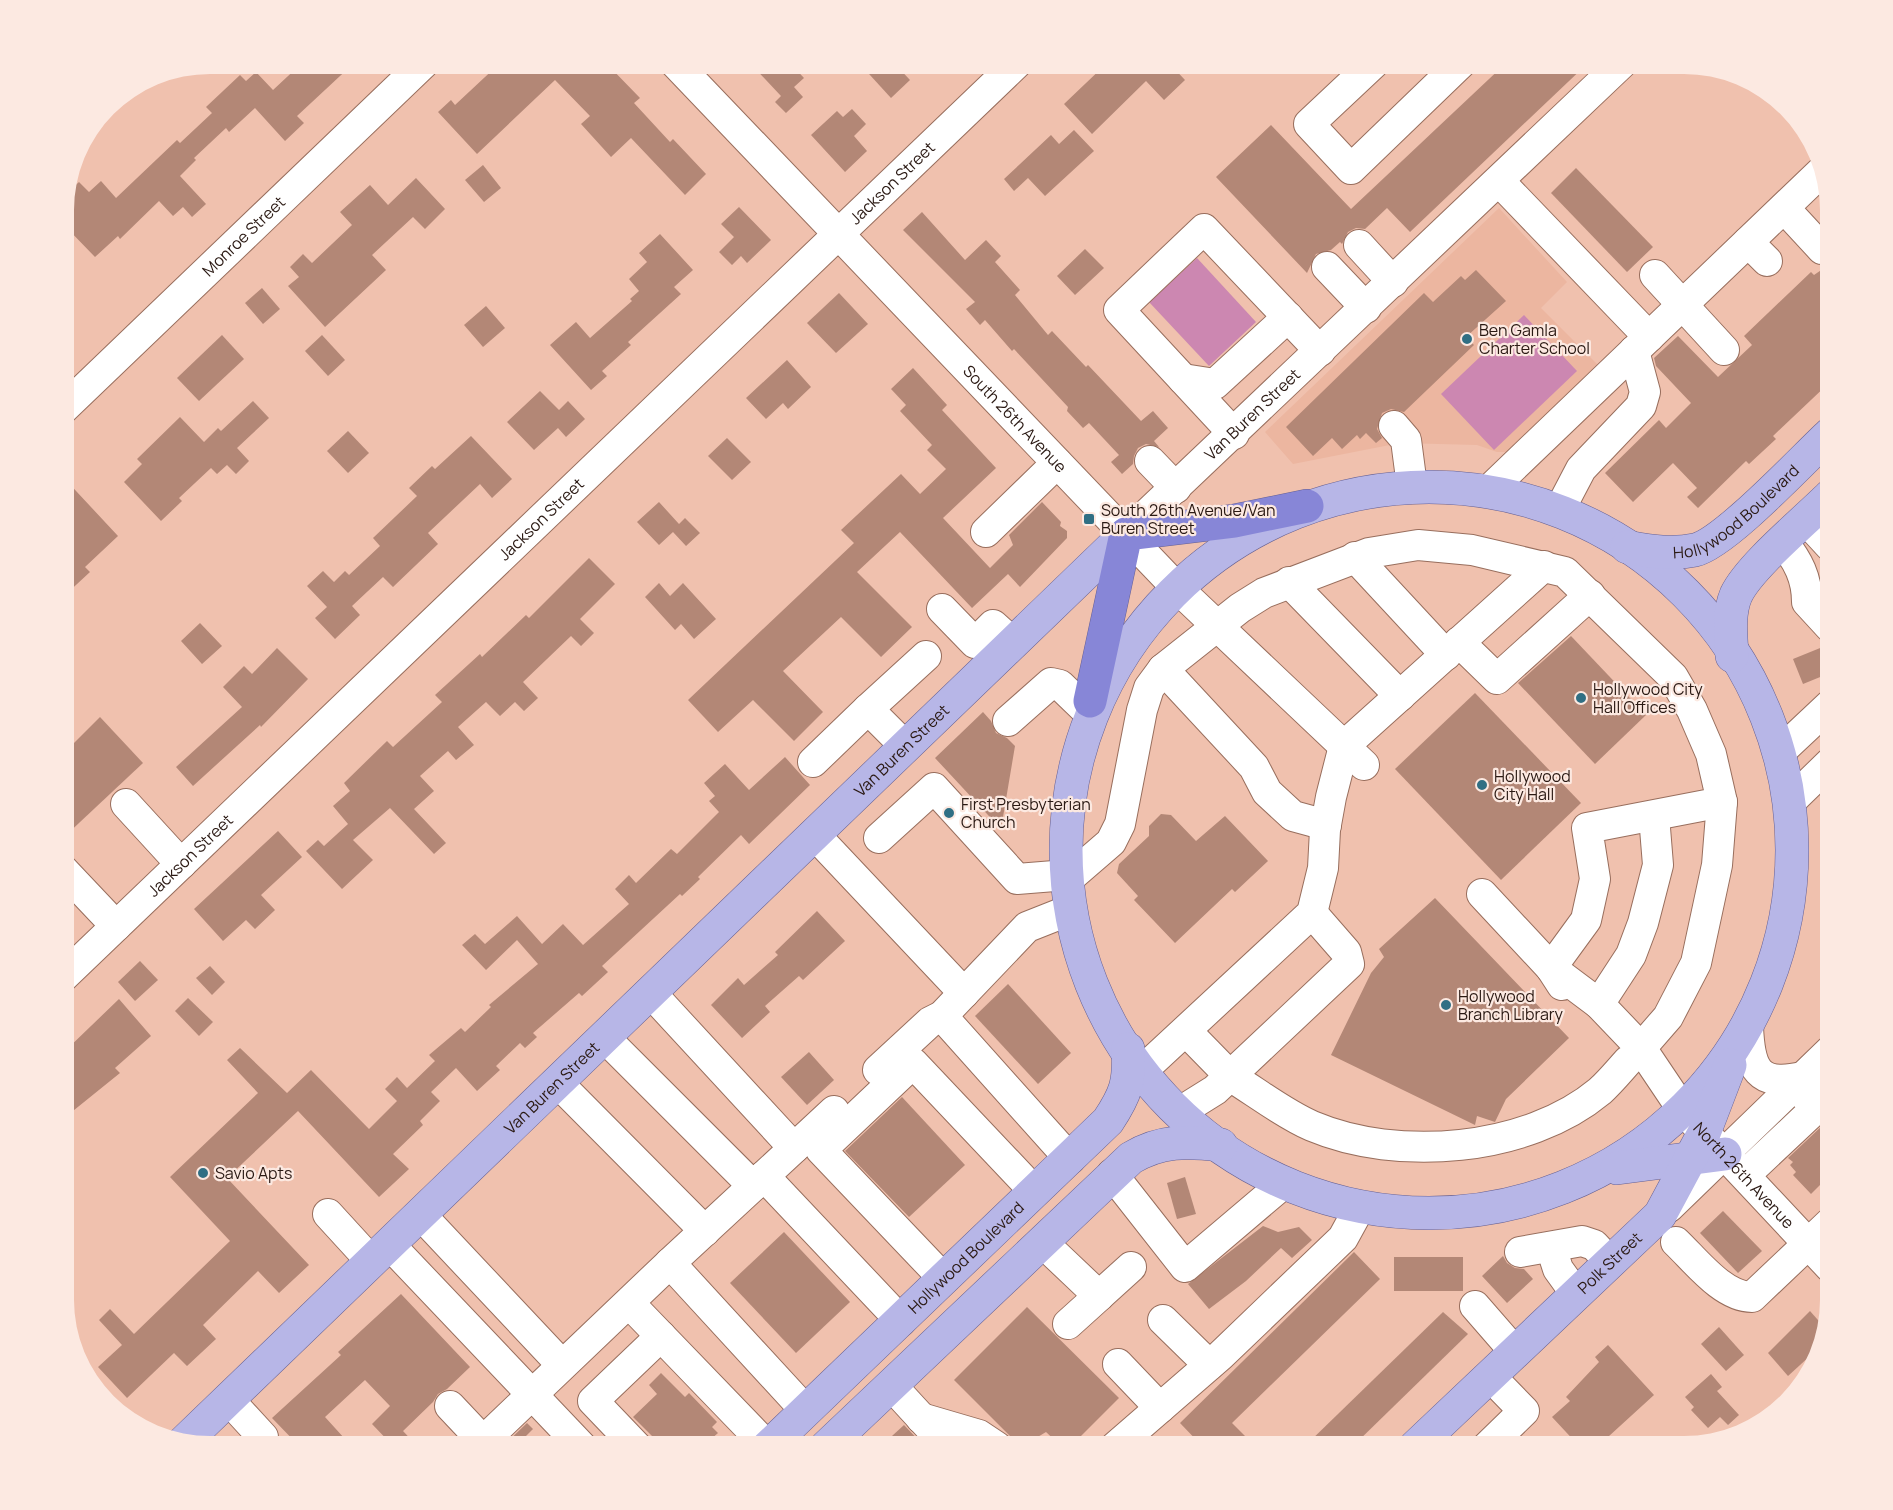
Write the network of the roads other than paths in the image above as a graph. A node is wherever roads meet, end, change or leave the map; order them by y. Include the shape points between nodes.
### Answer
1 (413, 74) edge
2 (685, 74) edge
3 (1005, 74) edge
4 (1362, 74) edge
5 (1449, 74) edge
6 (1608, 74) edge
7 (1816, 180) edge
8 (1499, 181) junction
9 (1784, 208) junction
10 (838, 234) junction
11 (1359, 245) dead end
12 (1820, 247) edge
13 (1327, 267) dead end
14 (1655, 276) dead end
15 (1393, 282) junction
16 (1682, 305) junction
17 (1366, 308) junction
18 (1288, 317) junction
19 (1642, 344) junction
20 (1724, 350) dead end
21 (1320, 351) junction
22 (1183, 379) junction
23 (74, 398) edge
24 (1394, 426) dead end
25 (1234, 434) junction
26 (1820, 443) edge
27 (1150, 461) dead end
28 (1057, 463) junction
29 (1412, 486) junction
30 (1176, 488) junction
31 (1487, 492) junction
32 (1307, 506) junction
33 (1820, 506) edge
34 (1559, 511) junction
35 (1806, 520) junction
36 (986, 531) dead end
37 (1126, 534) junction
38 (1820, 535) edge
39 (1783, 542) junction
40 (1627, 547) junction
41 (1355, 557) junction
42 (1544, 566) junction
43 (1288, 582) junction
44 (1175, 585) junction
45 (1590, 595) junction
46 (942, 609) dead end
47 (1820, 616) edge
48 (1217, 626) junction
49 (1013, 643) junction
50 (1453, 649) junction
51 (926, 656) dead end
52 (1732, 656) junction
53 (1163, 669) junction
54 (1400, 696) junction
55 (1089, 706) junction
56 (868, 709) junction
57 (1820, 714) edge
58 (1008, 721) dead end
59 (905, 746) junction
60 (1782, 750) junction
61 (1354, 756) junction
62 (813, 762) dead end
63 (1820, 773) edge
64 (1794, 798) junction
65 (1722, 802) junction
66 (126, 804) dead end
67 (1654, 816) junction
68 (1326, 825) junction
69 (814, 834) junction
70 (879, 838) dead end
71 (181, 864) junction
72 (74, 882) edge
73 (1068, 888) junction
74 (1482, 894) dead end
75 (1312, 913) junction
76 (116, 926) junction
77 (74, 966) edge
78 (1551, 968) junction
79 (650, 992) junction
80 (964, 993) junction
81 (1599, 1004) junction
82 (942, 1016) junction
83 (1187, 1032) junction
84 (604, 1037) junction
85 (1742, 1038) junction
86 (1635, 1055) junction
87 (1136, 1059) junction
88 (1814, 1074) edge
89 (1230, 1076) junction
90 (557, 1082) junction
91 (1683, 1109) junction
92 (1183, 1110) junction
93 (1221, 1145) junction
94 (794, 1148) junction
95 (1716, 1155) junction
96 (1070, 1159) junction
97 (1601, 1171) junction
98 (1112, 1174) junction
99 (758, 1181) junction
100 (1284, 1183) junction
101 (1035, 1192) junction
102 (1360, 1207) junction
103 (328, 1214) dead end
104 (420, 1214) junction
105 (1668, 1228) junction
106 (705, 1231) junction
107 (1820, 1233) edge
108 (1041, 1242) junction
109 (1808, 1244) junction
110 (1551, 1247) junction
111 (380, 1252) junction
112 (1520, 1252) dead end
113 (1820, 1257) edge
114 (1610, 1262) junction
115 (670, 1263) junction
116 (1131, 1267) dead end
117 (944, 1279) junction
118 (1576, 1294) junction
119 (1099, 1296) junction
120 (629, 1303) junction
121 (1475, 1306) dead end
122 (1163, 1320) dead end
123 (900, 1321) junction
124 (1068, 1324) dead end
125 (661, 1336) junction
126 (1515, 1352) junction
127 (1118, 1364) dead end
128 (562, 1365) junction
129 (1209, 1365) junction
130 (1490, 1376) junction
131 (891, 1386) junction
132 (530, 1395) junction
133 (228, 1399) junction
134 (450, 1406) dead end
135 (1160, 1408) junction
136 (806, 1411) junction
137 (921, 1418) junction
138 (191, 1435) edge
139 (262, 1436) edge
140 (474, 1436) edge
141 (488, 1436) edge
142 (571, 1436) edge
143 (627, 1436) edge
144 (757, 1436) edge
145 (780, 1436) edge
146 (838, 1436) edge
147 (938, 1436) edge
148 (980, 1436) edge
149 (1134, 1436) edge
150 (1427, 1436) edge
151 (1498, 1436) edge

1 - 23 street, Monroe Street
2 - 10 street, South 26th Avenue
3 - 10 street, Jackson Street
4 - 5 street via 1309,124 1350,169
6 - 8 street, Van Buren Street
7 - 9 street
8 - 15 street, Van Buren Street
8 - 19 street
9 - 12 street
9 - 16 street via 1757,252
10 - 28 street, South 26th Avenue
10 - 71 street, Jackson Street
11 - 15 street
13 - 17 street
14 - 16 street
15 - 17 street, Van Buren Street
16 - 19 street
16 - 20 street
17 - 21 street, Van Buren Street
18 - 21 street
18 - 22 street via 1215,384
18 - 22 street via 1204,229 1119,310
19 - 31 street
19 - 34 street via 1645,392 1641,406 1581,469
21 - 25 street, Van Buren Street
22 - 25 street
24 - 29 street via 1406,440
25 - 30 street, Van Buren Street
26 - 40 main road, Hollywood Boulevard via 1722,536 1697,550 1666,554
27 - 30 street
28 - 36 street
28 - 37 street, South 26th Avenue
29 - 31 main road
29 - 32 main road via 1369,489
30 - 37 street, Van Buren Street
31 - 34 main road via 1522,497
32 - 37 highway via 1234,521
32 - 44 main road via 1243,540
33 - 35 main road
34 - 40 main road
35 - 38 street
35 - 39 main road
37 - 44 street, South 26th Avenue
37 - 49 main road, Van Buren Street
37 - 55 highway
39 - 47 street via 1802,572 1807,602
39 - 52 main road via 1736,595 1730,623
40 - 52 main road
41 - 42 street via 1418,545 1472,550
41 - 43 street
41 - 50 street
42 - 45 street via 1565,572
42 - 50 street
43 - 48 street via 1264,593
43 - 54 street
44 - 48 street, South 26th Avenue
44 - 55 main road via 1139,624 1110,665
45 - 50 street via 1497,679
45 - 65 street via 1673,677 1712,754
46 - 49 street via 975,643 993,625
48 - 53 street
48 - 61 street, South 26th Avenue
49 - 59 main road, Van Buren Street
50 - 54 street
51 - 56 street
52 - 60 main road via 1761,694
53 - 68 street via 1254,767 1267,792 1293,816
53 - 73 street via 1149,688 1142,710 1120,824 1111,842
54 - 61 street
55 - 58 street via 1051,683
55 - 73 main road via 1068,814
56 - 59 street
56 - 62 street
57 - 60 street
59 - 69 main road, Van Buren Street
60 - 64 main road
61 - 68 street
63 - 64 street
64 - 85 main road via 1796,873 1790,918 1780,958
65 - 67 street
65 - 86 street via 1717,865 1696,963 1668,1017
66 - 71 street
67 - 78 street via 1587,828 1595,879 1586,920
67 - 81 street via 1658,865 1643,923 1631,955
68 - 75 street via 1323,868
69 - 79 main road, Van Buren Street
69 - 80 street
70 - 73 street via 934,788 1017,879
71 - 76 street, Jackson Street
72 - 76 street
73 - 80 street
73 - 87 main road via 1071,925 1087,972 1103,1010
74 - 78 street, North 26th Avenue
75 - 83 street
75 - 89 street via 1346,952 1349,964
76 - 77 street, Jackson Street
78 - 81 street, North 26th Avenue
78 - 86 street, North 26th Avenue via 1585,1019
79 - 84 main road, Van Buren Street
79 - 94 street
80 - 82 street
81 - 86 street, North 26th Avenue
82 - 94 street via 930,1022
82 - 96 street
83 - 87 street
83 - 89 street
84 - 90 main road, Van Buren Street
84 - 99 street
85 - 88 street via 1754,1067 1764,1076 1784,1081
85 - 91 main road
85 - 95 main road, Polk Street
86 - 89 street via 1599,1091 1531,1128 1481,1142 1425,1149 1369,1142 1312,1126
86 - 91 street, North 26th Avenue via 1657,1094
87 - 92 main road
87 - 96 main road, Hollywood Boulevard via 1124,1097 1108,1121
88 - 95 street
89 - 92 street
90 - 104 main road, Van Buren Street
90 - 106 street
91 - 95 street, North 26th Avenue
91 - 97 main road via 1645,1143
92 - 93 main road
93 - 98 main road via 1174,1141 1150,1147
93 - 100 main road
94 - 99 street
95 - 97 main road
95 - 105 main road, Polk Street
95 - 109 street, North 26th Avenue
96 - 101 main road, Hollywood Boulevard
97 - 102 main road via 1552,1192 1468,1212 1422,1214
98 - 100 street via 1185,1267
98 - 108 main road
99 - 106 street
99 - 123 street
100 - 102 main road via 1334,1203
101 - 117 main road, Hollywood Boulevard
101 - 117 street via 914,1063 821,1150
102 - 129 street via 1343,1238
103 - 111 street
104 - 111 main road, Van Buren Street
104 - 128 street
105 - 109 street via 1730,1292 1743,1297 1752,1297
105 - 114 main road, Polk Street
106 - 115 street
107 - 109 street
108 - 119 street
108 - 131 main road
109 - 113 street, North 26th Avenue
110 - 112 street
110 - 114 street via 1582,1241 1594,1245
110 - 118 street via 1558,1269
111 - 132 street
111 - 133 main road, Van Buren Street
114 - 118 main road, Polk Street
115 - 120 street
115 - 136 street
116 - 119 street
117 - 123 main road, Hollywood Boulevard
118 - 126 main road, Polk Street
119 - 124 street
120 - 125 street
120 - 128 street
121 - 126 street
122 - 129 street
123 - 136 main road, Hollywood Boulevard
125 - 143 street via 593,1401
125 - 144 street
126 - 130 main road, Polk Street
127 - 135 street
128 - 132 street
129 - 135 street
130 - 150 main road, Polk Street
130 - 151 street via 1524,1411
131 - 137 street
131 - 146 main road
132 - 141 street
132 - 142 street
133 - 138 main road, Van Buren Street
133 - 139 street
134 - 140 street
135 - 149 street
136 - 145 main road, Hollywood Boulevard
137 - 147 street
137 - 148 street

